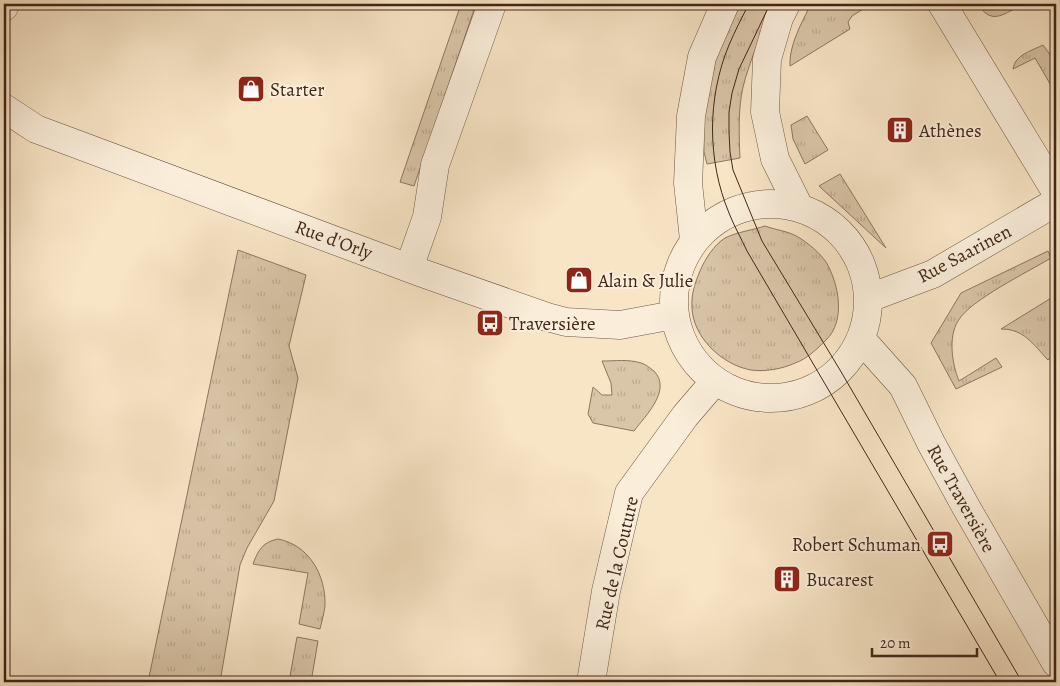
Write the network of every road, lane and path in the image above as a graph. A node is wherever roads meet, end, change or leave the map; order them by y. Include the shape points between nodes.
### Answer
1 (5, 4) edge
2 (492, 4) edge
3 (725, 4) edge
4 (786, 4) edge
5 (942, 4) edge
6 (4, 7) edge
7 (4, 108) edge
8 (1056, 192) edge
9 (1056, 202) edge
10 (799, 207) junction
11 (694, 240) junction
12 (409, 268) junction
13 (869, 298) junction
14 (674, 315) junction
15 (861, 339) junction
16 (715, 381) junction
17 (1056, 663) edge
18 (591, 682) edge

1 - 6 street
2 - 12 street via 436,165 427,217
3 - 11 street via 702,57 691,116 688,183
4 - 10 street via 766,59 765,112 775,159
5 - 8 street
7 - 12 street, Rue d'Orly via 36,129
9 - 13 street, Rue Saarinen via 933,274
10 - 11 street via 773,203 748,206 729,212
10 - 13 street via 826,220 849,241 863,268
11 - 14 street via 680,263 674,288
12 - 14 street, Rue d'Orly via 566,322 620,325
13 - 15 street
14 - 16 street via 682,341 695,363
15 - 16 street via 840,370 825,382 800,394 770,398 742,394
15 - 17 street, Rue Traversière via 903,386 953,483
16 - 18 street, Rue de la Couture via 629,493 606,592

